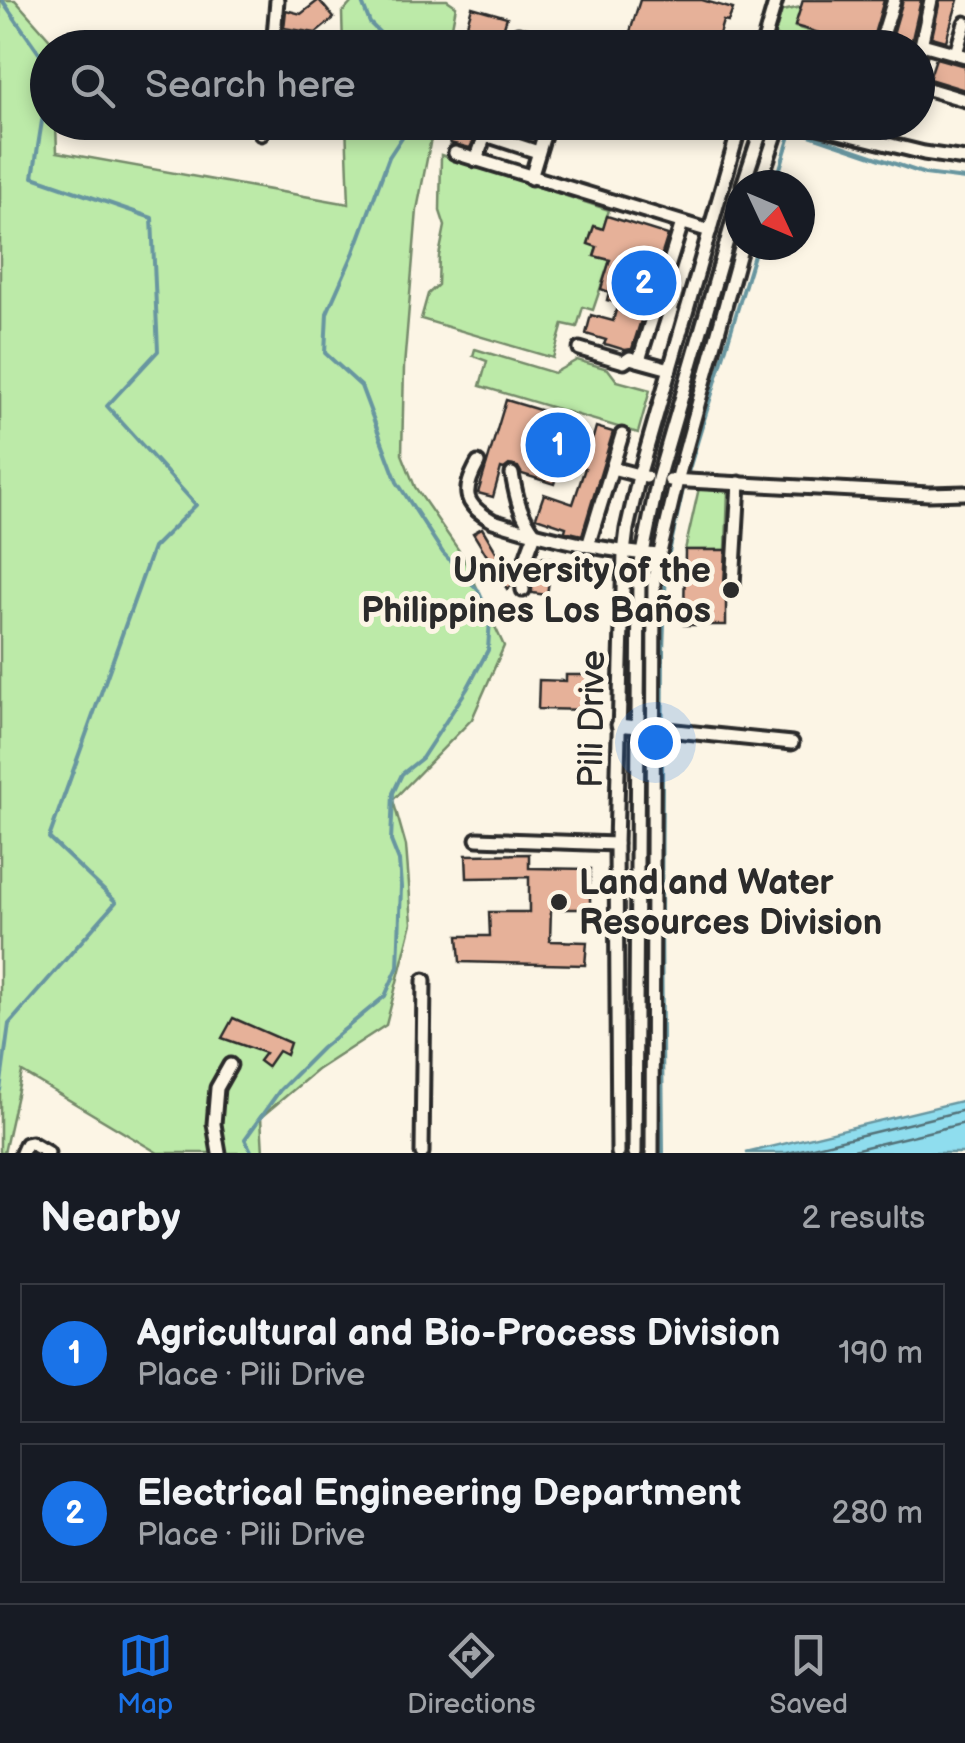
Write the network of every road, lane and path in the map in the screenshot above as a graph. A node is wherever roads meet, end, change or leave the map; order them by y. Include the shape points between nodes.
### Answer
1 (277, 0) edge
2 (776, 0) edge
3 (894, 0) edge
4 (931, 0) edge
5 (965, 24) edge
6 (274, 30) edge
7 (767, 30) edge
8 (885, 30) edge
9 (925, 30) edge
10 (935, 47) edge
11 (960, 54) edge
12 (935, 91) edge
13 (965, 100) edge
14 (483, 140) edge
15 (504, 140) edge
16 (542, 140) edge
17 (737, 140) edge
18 (758, 140) edge
19 (774, 140) edge
20 (871, 140) edge
21 (538, 152) junction
22 (455, 153) dead end
23 (965, 159) edge
24 (476, 160) junction
25 (748, 170) edge
26 (764, 170) edge
27 (530, 178) junction
28 (682, 223) junction
29 (710, 231) junction
30 (725, 248) edge
31 (738, 260) edge
32 (580, 349) dead end
33 (639, 360) junction
34 (670, 369) junction
35 (622, 434) dead end
36 (478, 463) dead end
37 (612, 468) junction
38 (512, 474) dead end
39 (640, 476) junction
40 (658, 479) junction
41 (676, 481) junction
42 (739, 483) junction
43 (965, 493) edge
44 (535, 534) junction
45 (588, 546) junction
46 (624, 553) junction
47 (641, 554) junction
48 (658, 555) junction
49 (733, 586) dead end
50 (523, 590) dead end
51 (638, 647) junction
52 (654, 648) junction
53 (618, 725) junction
54 (636, 726) junction
55 (660, 729) junction
56 (792, 743) dead end
57 (477, 839) dead end
58 (616, 844) junction
59 (424, 980) dead end
60 (230, 1065) dead end
61 (22, 1153) edge
62 (48, 1153) edge
63 (219, 1153) edge
64 (422, 1153) edge
65 (618, 1153) edge
66 (635, 1153) edge
67 (652, 1153) edge

1 - 6 street
2 - 7 street
3 - 8 street
4 - 9 street
5 - 11 street
10 - 11 street
12 - 13 street
14 - 24 street
15 - 21 street
16 - 21 street
17 - 29 street, Pili Drive
18 - 25 street
19 - 26 street
20 - 23 street
21 - 27 street
22 - 24 street
24 - 27 street
27 - 28 street
28 - 29 street
28 - 33 street
29 - 34 street, Pili Drive
30 - 40 street
31 - 41 street
32 - 33 street
33 - 34 street
34 - 39 street, Pili Drive
35 - 37 street
36 - 44 street via 466,486 471,505 493,522
37 - 39 street
37 - 45 street
38 - 44 street via 517,504
39 - 40 street
39 - 46 street, Pili Drive
40 - 41 street
40 - 47 street
41 - 42 street
41 - 48 street
42 - 43 street
42 - 49 street
44 - 45 street
44 - 50 street
45 - 46 street
46 - 47 street
46 - 53 street, Pili Drive
47 - 48 street
47 - 51 street
48 - 52 street
51 - 52 street
51 - 54 street
52 - 55 street
53 - 54 street
53 - 58 street, Pili Drive
54 - 55 street
54 - 66 street
55 - 56 street
55 - 67 street
57 - 58 street
58 - 65 street, Pili Drive
59 - 64 street
60 - 63 street via 217,1088
61 - 62 street via 31,1143

